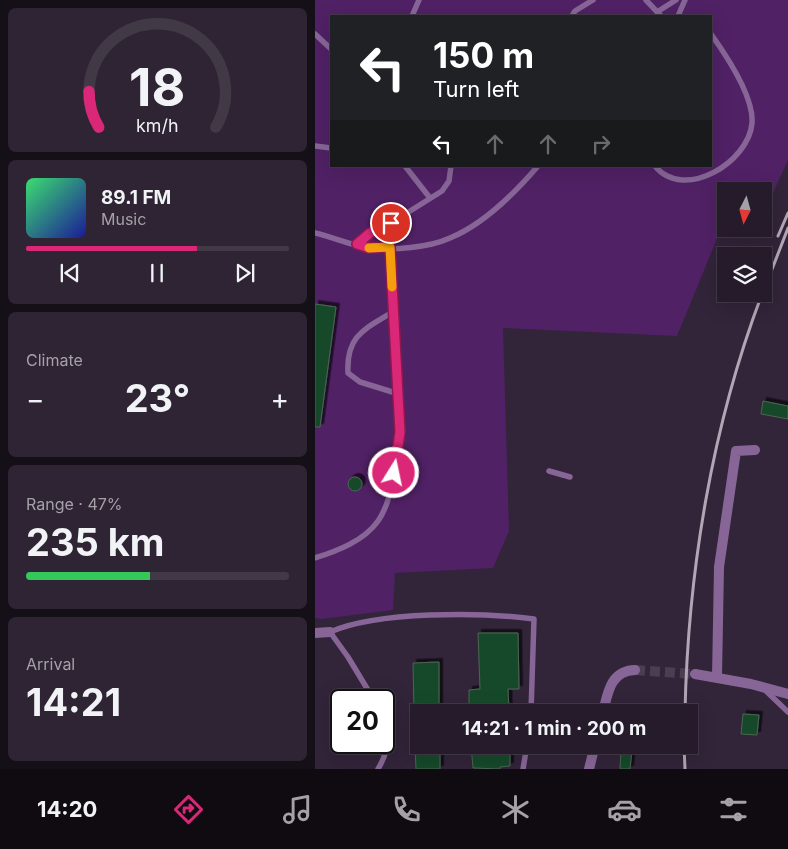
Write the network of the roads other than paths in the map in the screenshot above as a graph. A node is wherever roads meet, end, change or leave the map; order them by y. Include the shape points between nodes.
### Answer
1 (419, 0) edge
2 (593, 0) edge
3 (646, 0) edge
4 (676, 0) edge
5 (685, 0) edge
6 (659, 14) edge
7 (412, 15) edge
8 (573, 15) edge
9 (679, 15) edge
10 (315, 34) edge
11 (712, 35) edge
12 (330, 48) edge
13 (315, 146) edge
14 (330, 148) edge
15 (406, 167) edge
16 (451, 167) edge
17 (537, 167) edge
18 (656, 167) edge
19 (431, 198) junction
20 (315, 233) edge
21 (357, 244) junction
22 (390, 247) junction
23 (394, 311) junction
24 (399, 394) junction
25 (755, 450) dead end
26 (549, 470) dead end
27 (570, 477) dead end
28 (315, 558) edge
29 (330, 632) junction
30 (315, 633) edge
31 (635, 670) tunnel mouth
32 (695, 674) tunnel mouth
33 (717, 677) junction
34 (762, 686) junction
35 (367, 689) edge
36 (788, 694) edge
37 (531, 704) edge
38 (606, 704) edge
39 (788, 712) edge
40 (386, 754) edge
41 (526, 754) edge
42 (593, 754) edge
43 (378, 769) edge
44 (523, 769) edge
45 (589, 769) edge

1 - 7 lane
2 - 8 lane
3 - 6 lane
4 - 6 lane
5 - 9 lane
10 - 12 lane
11 - 18 lane via 743,87 753,122 748,139 738,153 706,177 671,178 661,174
13 - 14 lane
15 - 19 lane
16 - 19 lane via 449,181
17 - 22 lane via 520,189 466,230 449,239 427,244
19 - 21 lane
20 - 21 lane
21 - 22 lane via 369,248
22 - 23 lane
23 - 24 lane
23 - 24 lane via 355,336 347,357 347,373 360,382
24 - 28 lane via 397,459 378,522 347,546
25 - 33 street via 736,451 719,567
26 - 27 lane
29 - 30 street
29 - 35 lane
29 - 37 lane via 348,624 389,619 456,616 534,618
31 - 38 street via 622,672 615,678
32 - 33 street
33 - 34 street
34 - 36 street
34 - 39 lane
40 - 43 lane
41 - 44 lane
42 - 45 street

